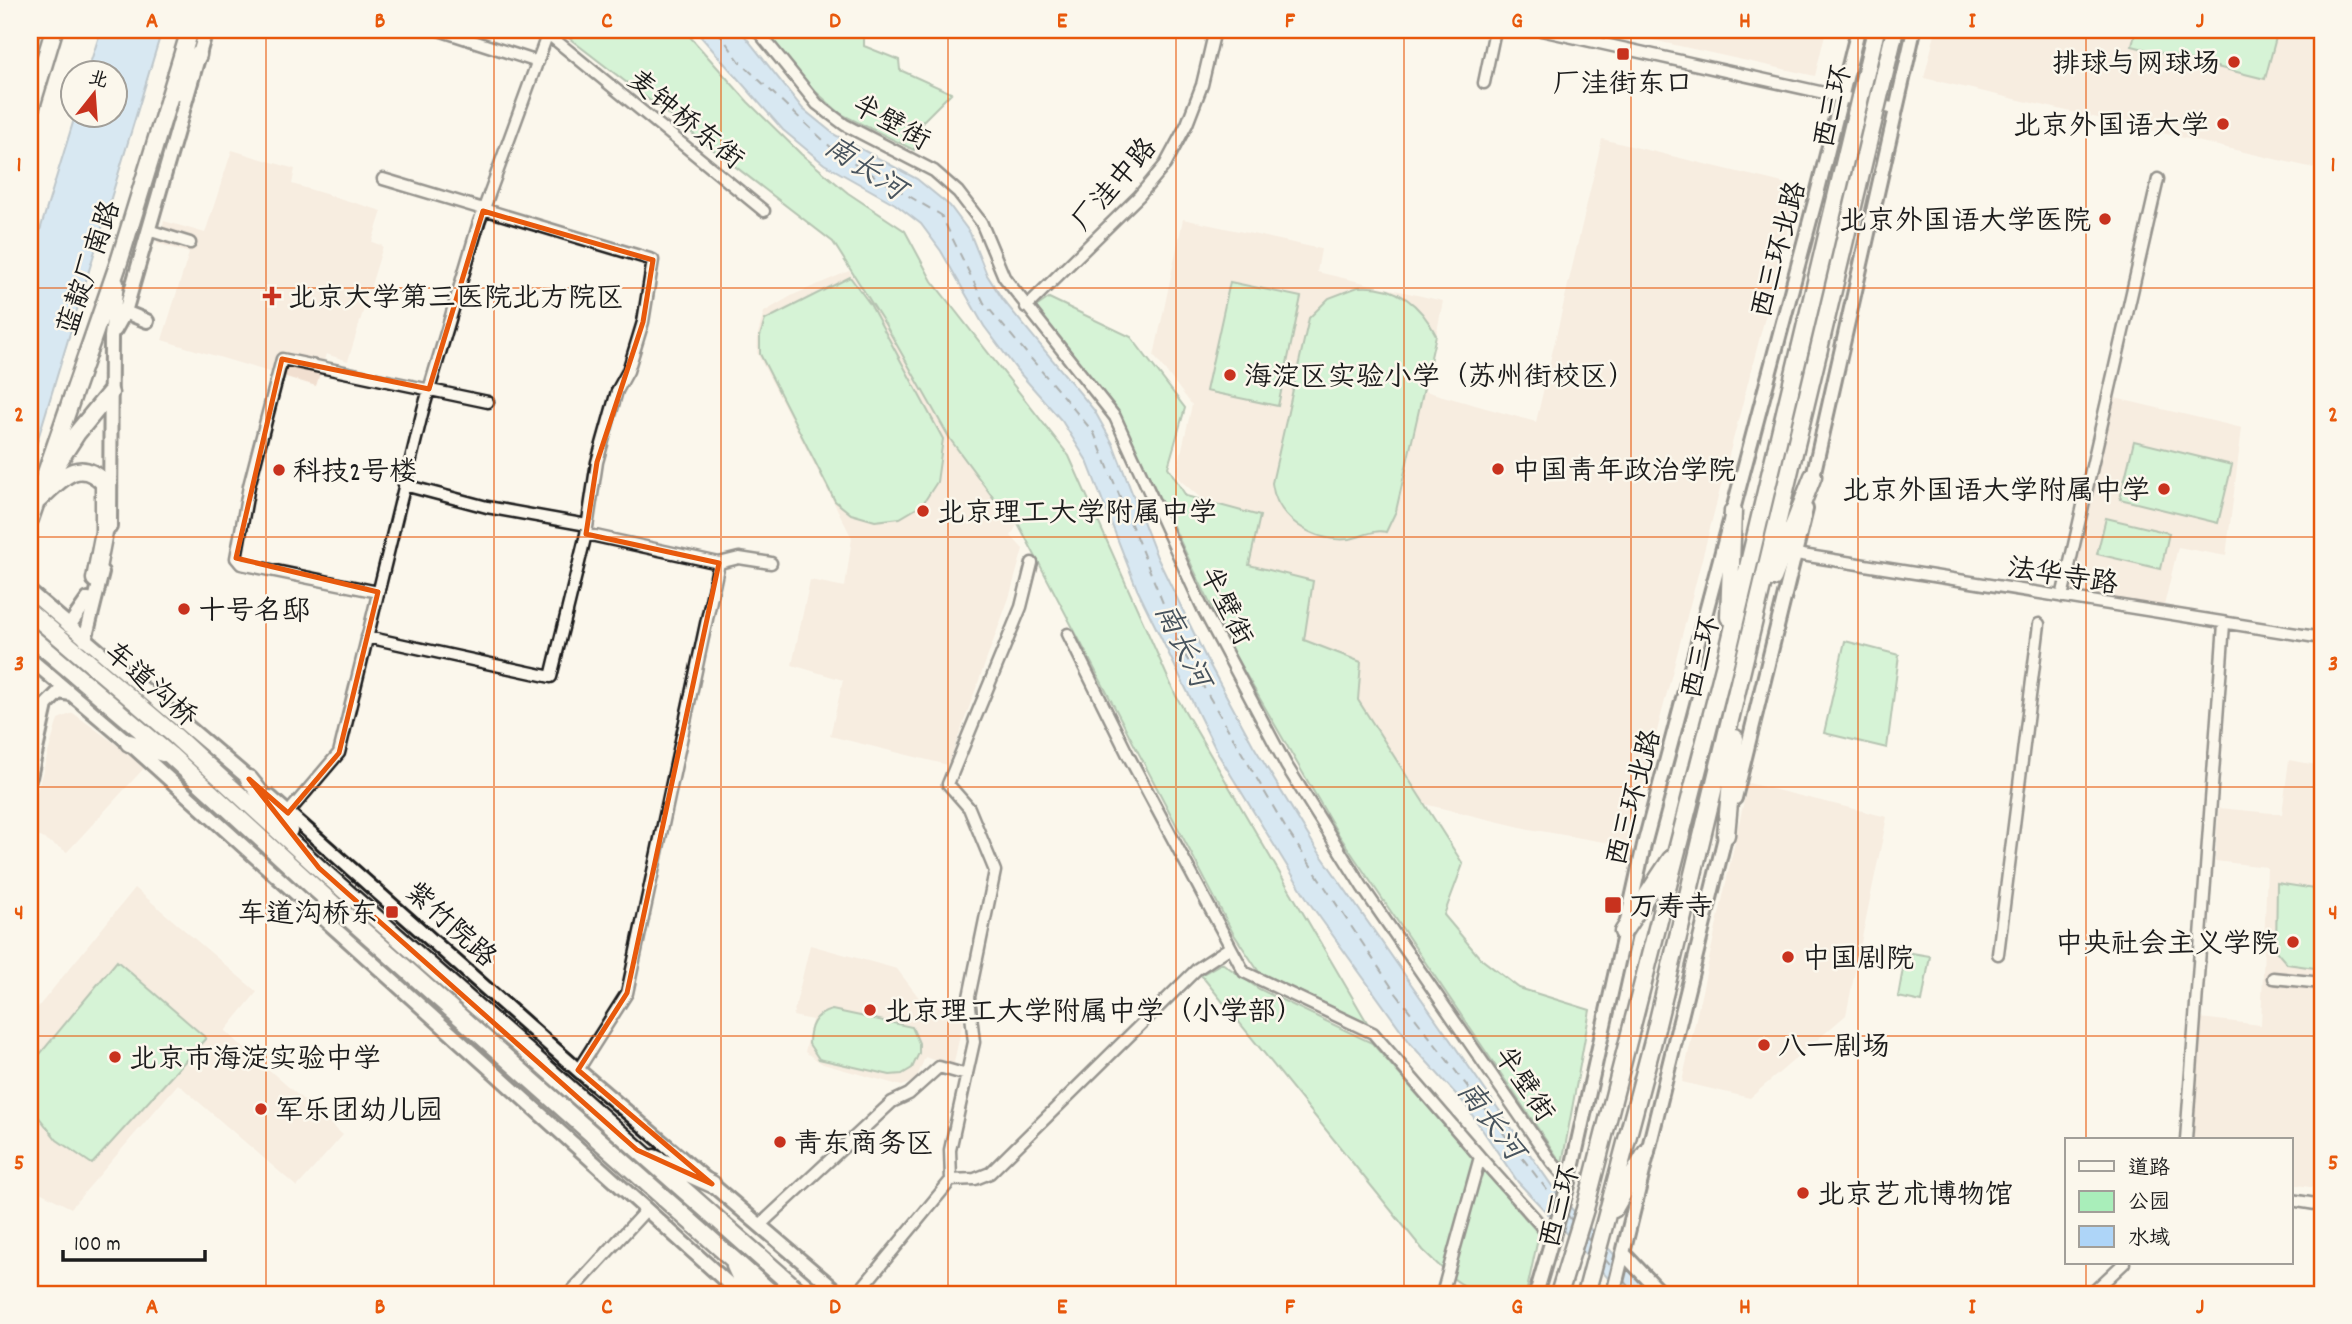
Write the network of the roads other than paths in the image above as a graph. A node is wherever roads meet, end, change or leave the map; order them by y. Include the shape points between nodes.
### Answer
1 (32, 30) edge
2 (45, 30) edge
3 (54, 30) edge
4 (190, 30) edge
5 (206, 30) edge
6 (439, 30) edge
7 (757, 30) edge
8 (1215, 30) edge
9 (1495, 30) edge
10 (1541, 30) edge
11 (1858, 30) edge
12 (1876, 30) edge
13 (1895, 30) edge
14 (1914, 30) edge
15 (549, 32) edge
16 (30, 38) edge
17 (198, 55) junction
18 (538, 62) junction
19 (43, 67) junction
20 (1484, 83) dead end
21 (1841, 97) junction
22 (1896, 109) junction
23 (30, 110) edge
24 (161, 122) junction
25 (383, 178) dead end
26 (2158, 179) dead end
27 (483, 211) junction
28 (764, 211) dead end
29 (148, 230) junction
30 (190, 243) dead end
31 (119, 262) junction
32 (1026, 307) junction
33 (125, 312) junction
34 (147, 321) dead end
35 (111, 337) junction
36 (429, 389) junction
37 (110, 393) junction
38 (488, 402) dead end
39 (1813, 476) junction
40 (404, 485) junction
41 (35, 502) junction
42 (1734, 511) junction
43 (30, 519) edge
44 (586, 529) junction
45 (1796, 554) junction
46 (719, 563) junction
47 (771, 563) dead end
48 (1032, 563) dead end
49 (97, 579) junction
50 (378, 592) junction
51 (30, 593) edge
52 (2062, 597) junction
53 (30, 612) edge
54 (2039, 624) dead end
55 (2224, 624) junction
56 (69, 626) junction
57 (1068, 634) dead end
58 (30, 636) edge
59 (367, 636) junction
60 (1751, 636) junction
61 (2322, 638) edge
62 (85, 639) junction
63 (1727, 655) junction
64 (30, 659) edge
65 (44, 671) junction
66 (1740, 680) junction
67 (71, 694) junction
68 (37, 737) junction
69 (129, 743) junction
70 (30, 755) edge
71 (170, 755) junction
72 (30, 777) edge
73 (249, 779) junction
74 (238, 796) joint
75 (288, 813) junction
76 (1726, 835) junction
77 (1678, 848) junction
78 (319, 868) junction
79 (1623, 932) junction
80 (1229, 948) junction
81 (1998, 954) dead end
82 (2273, 978) dead end
83 (2322, 983) edge
84 (578, 1070) junction
85 (967, 1075) junction
86 (2186, 1138) edge
87 (637, 1150) junction
88 (1646, 1153) junction
89 (1480, 1157) junction
90 (951, 1180) junction
91 (712, 1184) junction
92 (1568, 1186) junction
93 (2292, 1200) edge
94 (2322, 1205) edge
95 (646, 1210) junction
96 (760, 1225) junction
97 (1602, 1229) junction
98 (1554, 1240) junction
99 (1573, 1251) junction
100 (1623, 1254) junction
101 (731, 1257) junction
102 (2123, 1264) edge
103 (571, 1294) edge
104 (740, 1294) edge
105 (748, 1294) edge
106 (772, 1294) edge
107 (802, 1294) edge
108 (840, 1294) edge
109 (857, 1294) edge
110 (1441, 1294) edge
111 (1536, 1294) edge
112 (1559, 1294) edge
113 (1567, 1294) edge
114 (1585, 1294) edge
115 (1613, 1294) edge
116 (1662, 1294) edge
117 (2091, 1294) edge

1 - 16 street
2 - 19 highway
3 - 19 highway
4 - 24 highway, 蓝靛厂南路
5 - 17 street, 蓝靛厂南路
6 - 18 street
7 - 32 street, 半壁街 via 817,104 845,125 934,171 958,192 981,222 1004,277
8 - 32 street, 厂洼中路 via 1202,85 1165,165
9 - 20 street
10 - 21 street
11 - 21 street, 西三环北路
12 - 63 highway, 西三环, bridge
13 - 60 highway, 西三环, bridge
14 - 22 street
15 - 18 street
15 - 28 street, 麦钟桥东街
17 - 24 highway
17 - 29 street, 蓝靛厂南路
18 - 27 street
19 - 23 highway
21 - 22 street
21 - 42 street, 西三环北路
22 - 39 street
24 - 31 highway, 蓝靛厂南路
25 - 27 street
26 - 52 street
27 - 36 street
27 - 44 street via 653,260 643,322 597,462
29 - 30 street
29 - 33 street, 蓝靛厂南路
31 - 35 street
31 - 41 highway, 蓝靛厂南路
32 - 92 street, 半壁街 via 1115,417 1203,609 1286,765 1363,888
33 - 34 street
33 - 35 street, 蓝靛厂南路
35 - 37 street
36 - 38 street
36 - 40 street
36 - 50 street via 282,359 249,486 236,558 241,564
37 - 41 highway via 77,433
37 - 49 street via 112,509
39 - 45 street
39 - 60 highway
40 - 44 street
40 - 50 street
41 - 43 highway, 蓝靛厂南路
41 - 49 highway via 72,471 95,473 104,483
42 - 63 highway
42 - 79 street, 西三环北路
44 - 46 street
44 - 59 street via 551,677
45 - 52 street, 法华寺路
45 - 76 street
46 - 47 street via 739,558
46 - 84 street via 627,993
48 - 85 street via 1021,607 948,784 969,808 995,871 969,997 974,1042
49 - 56 street
49 - 62 street
50 - 59 street
51 - 56 street, 紫竹院路
52 - 55 street, 法华寺路
53 - 74 highway, 车道沟桥
54 - 81 street
55 - 61 street, 法华寺路
55 - 86 street
56 - 62 street, 紫竹院路
57 - 80 street
58 - 71 highway, 车道沟桥
59 - 75 street via 339,753
60 - 66 highway, 西三环
62 - 73 street, 紫竹院路
63 - 77 highway, 西三环
64 - 65 street
65 - 67 street
65 - 68 street via 46,688
66 - 76 highway
66 - 97 highway, 西三环 via 1653,1041
67 - 68 street via 52,696
67 - 69 street
68 - 70 street
68 - 72 street
69 - 71 highway
69 - 95 street
71 - 101 highway
73 - 75 street, 紫竹院路
73 - 78 highway
74 - 78 highway, 紫竹院路
75 - 84 street, 紫竹院路
76 - 88 street
77 - 79 highway
77 - 99 highway, 西三环
78 - 87 highway, 紫竹院路
79 - 92 street, 西三环北路
80 - 89 street via 1244,972 1262,983 1373,1033
80 - 90 street via 1197,968 990,1173
82 - 83 street
84 - 91 street, 紫竹院路
85 - 90 street via 950,1150
85 - 96 street via 939,1066 909,1094 892,1102
87 - 91 highway
87 - 107 highway, 紫竹院路
88 - 97 highway
88 - 100 street
89 - 98 street
89 - 110 street
90 - 109 street
91 - 96 street, 紫竹院路
92 - 98 street, 西三环北路
93 - 94 street
95 - 103 street
95 - 104 street
96 - 108 street, 紫竹院路
97 - 114 highway, 西三环
98 - 111 street, 西三环北路
99 - 112 highway, 西三环
99 - 113 highway
100 - 115 street
100 - 116 street
101 - 105 highway
101 - 106 highway
102 - 117 street

